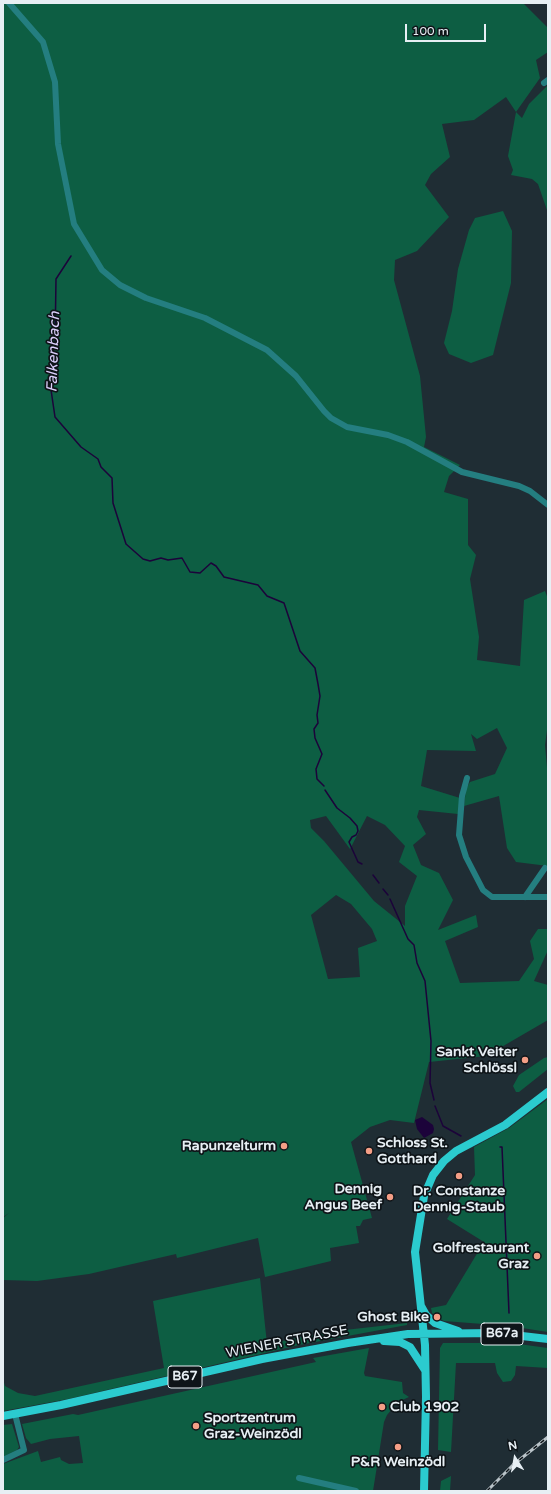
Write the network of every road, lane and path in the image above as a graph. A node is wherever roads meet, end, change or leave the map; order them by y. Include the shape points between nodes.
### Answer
1 (9, 3) edge
2 (548, 505) edge
3 (467, 778) dead end
4 (545, 868) dead end
5 (548, 896) edge
6 (525, 897) junction
7 (548, 1092) edge
8 (420, 1306) junction
9 (460, 1332) junction
10 (423, 1333) junction
11 (377, 1339) junction
12 (548, 1339) edge
13 (425, 1370) junction
14 (15, 1414) junction
15 (3, 1416) edge
16 (3, 1460) edge
17 (299, 1478) dead end
18 (356, 1491) edge
19 (424, 1491) edge

1 - 2 street via 43,42 55,82 58,144 74,224 102,270 120,284 146,298 205,318 267,350 296,376 331,418 347,427 388,435 407,442 462,472 525,489
3 - 6 street via 462,796 459,835 478,883 492,897
4 - 6 street
5 - 6 street
7 - 8 main road via 505,1125 456,1151 433,1175 424,1196 416,1237
8 - 9 main road via 435,1323
8 - 10 main road
9 - 10 main road, B67a
9 - 12 main road, B67a
10 - 11 main road, WIENER STRASSE / B67
10 - 13 main road
11 - 13 main road via 406,1345
11 - 14 main road, WIENER STRASSE / B67 via 262,1359
13 - 19 main road
14 - 15 main road, WIENER STRASSE / B67
14 - 16 street via 24,1450
17 - 18 street

